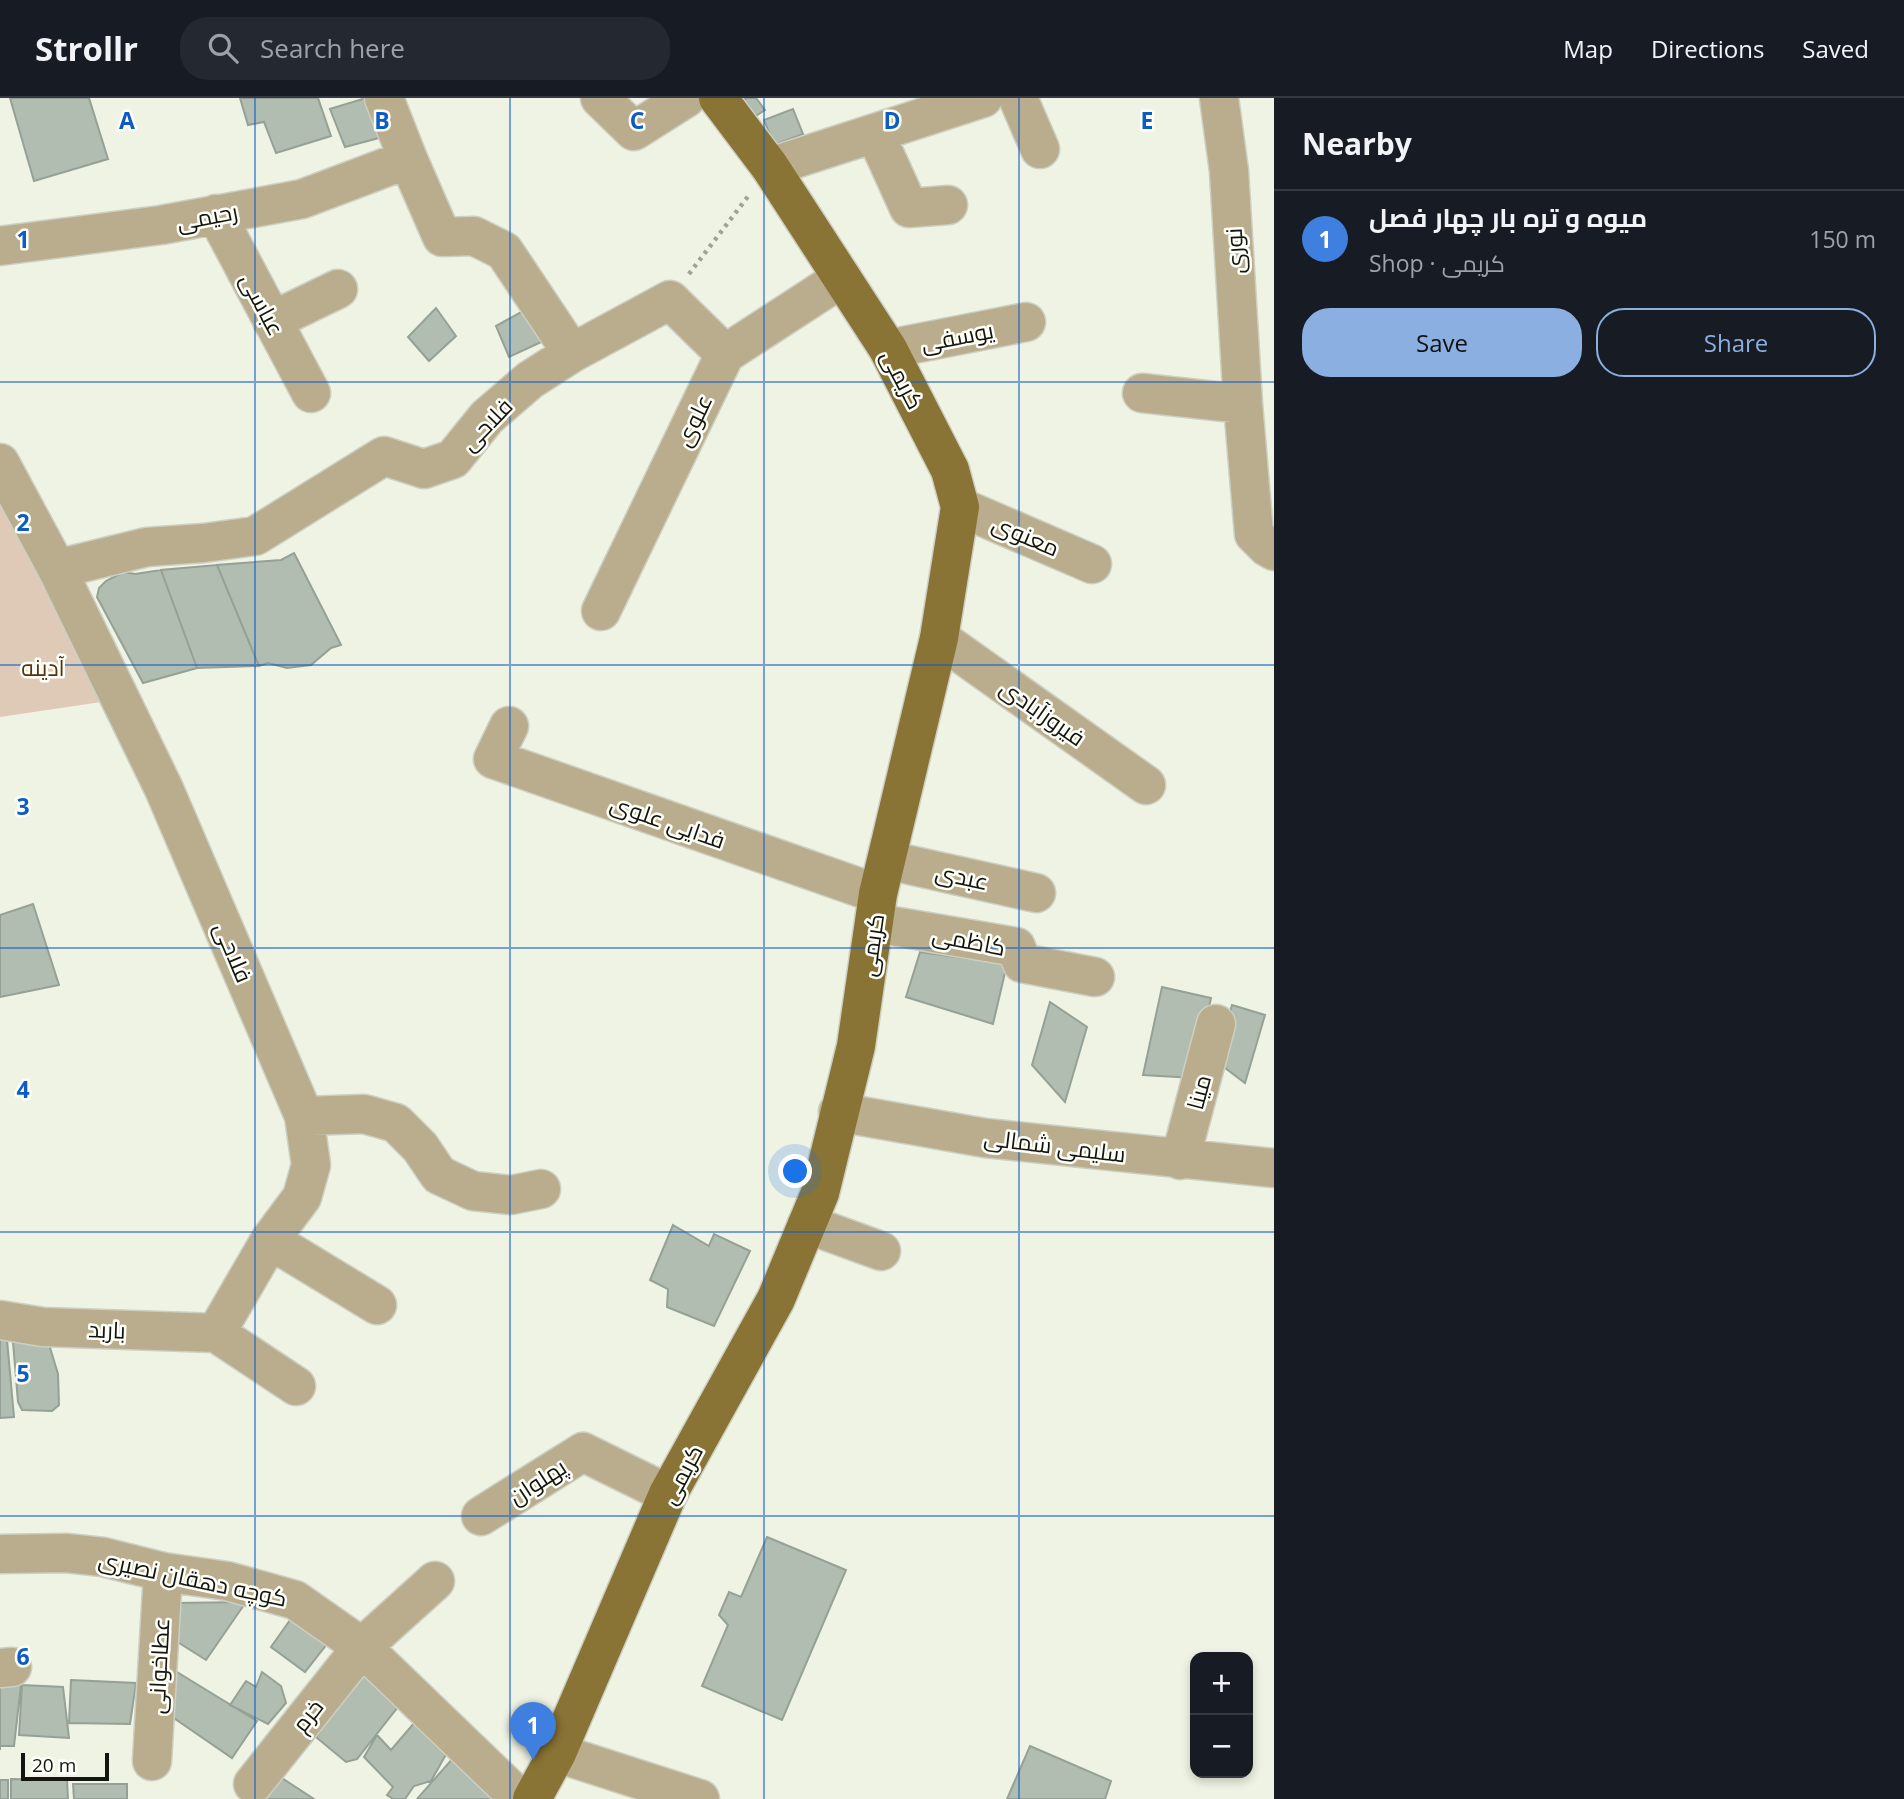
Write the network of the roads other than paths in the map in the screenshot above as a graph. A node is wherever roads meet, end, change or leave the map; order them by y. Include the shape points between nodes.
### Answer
1 (384, 98) edge
2 (600, 98) edge
3 (686, 98) edge
4 (718, 98) edge
5 (983, 98) edge
6 (1018, 98) edge
7 (1219, 98) edge
8 (875, 133) junction
9 (1040, 149) dead end
10 (408, 159) junction
11 (770, 167) junction
12 (948, 205) dead end
13 (215, 215) junction
14 (0, 246) edge
15 (842, 278) junction
16 (338, 289) dead end
17 (272, 321) junction
18 (1026, 322) dead end
19 (888, 349) junction
20 (572, 353) junction
21 (725, 354) junction
22 (311, 393) dead end
23 (1142, 393) dead end
24 (1243, 404) junction
25 (0, 463) edge
26 (960, 507) junction
27 (1274, 551) edge
28 (1092, 564) dead end
29 (57, 569) junction
30 (601, 611) dead end
31 (939, 638) junction
32 (509, 726) dead end
33 (1146, 785) dead end
34 (880, 892) junction
35 (1036, 892) dead end
36 (1095, 977) dead end
37 (1216, 1024) dead end
38 (838, 1112) junction
39 (304, 1115) junction
40 (1180, 1160) junction
41 (1274, 1168) edge
42 (541, 1189) dead end
43 (807, 1224) junction
44 (270, 1240) junction
45 (881, 1251) dead end
46 (377, 1305) dead end
47 (0, 1320) edge
48 (215, 1333) junction
49 (296, 1386) dead end
50 (668, 1494) junction
51 (481, 1516) dead end
52 (0, 1554) edge
53 (163, 1572) junction
54 (435, 1581) dead end
55 (362, 1647) junction
56 (558, 1754) junction
57 (152, 1761) dead end
58 (253, 1784) dead end
59 (520, 1799) edge
60 (532, 1799) edge
61 (700, 1799) edge

1 - 10 street
2 - 3 street via 634,131
4 - 11 main road, کریمی
5 - 8 street
6 - 9 street
7 - 24 street, نوری via 1229,172
8 - 11 street
8 - 12 street via 909,208
10 - 13 street, رحیمی via 302,198
10 - 20 street via 442,237 474,236 504,251
11 - 15 main road, کریمی
13 - 14 street, رحیمی
13 - 17 street, عباسی
15 - 19 main road, کریمی
15 - 21 street
16 - 17 street
17 - 22 street, عباسی
18 - 19 street, یوسفی
19 - 26 main road, کریمی via 950,470
20 - 21 street, فلاحی via 670,300
20 - 29 street, فلاحی via 530,380 487,417 453,459 424,469 384,456 255,536 147,547
21 - 30 street, علوی
23 - 24 street
24 - 27 street, نوری via 1254,534
25 - 29 street, فلاحی
26 - 28 street, معنوی
26 - 31 main road, کریمی
29 - 39 street, فلاحی via 164,789
31 - 33 street, فیروزآبادی
31 - 34 main road, کریمی
32 - 34 street, فدایی علوی via 493,759
34 - 35 street, عبدی
34 - 36 street, کاظمی via 1016,947 1022,963
34 - 38 main road, کریمی via 856,1046
37 - 40 street, مینا
38 - 40 street, سلیمی شمالی via 985,1138
38 - 43 main road, کریمی via 820,1193
39 - 42 street via 364,1114 396,1123 439,1175 473,1191 511,1195
39 - 44 street, فلاحی via 311,1165 302,1197
40 - 41 street, سلیمی شمالی
43 - 45 street
43 - 50 main road, کریمی via 776,1299
44 - 46 street
44 - 48 street, فلاحی
47 - 48 street, باربد via 43,1327
48 - 49 street
50 - 51 street, پهلوان via 583,1452
50 - 56 main road, کریمی
52 - 53 street, کوچه دهقان نصیری via 103,1557
53 - 55 street, کوچه دهقان نصیری via 227,1581 295,1600
53 - 57 street, عطاخوانی
54 - 55 street, خرم
55 - 58 street, خرم
55 - 59 street, کوچه دهقان نصیری
56 - 60 main road, کریمی
56 - 61 street

